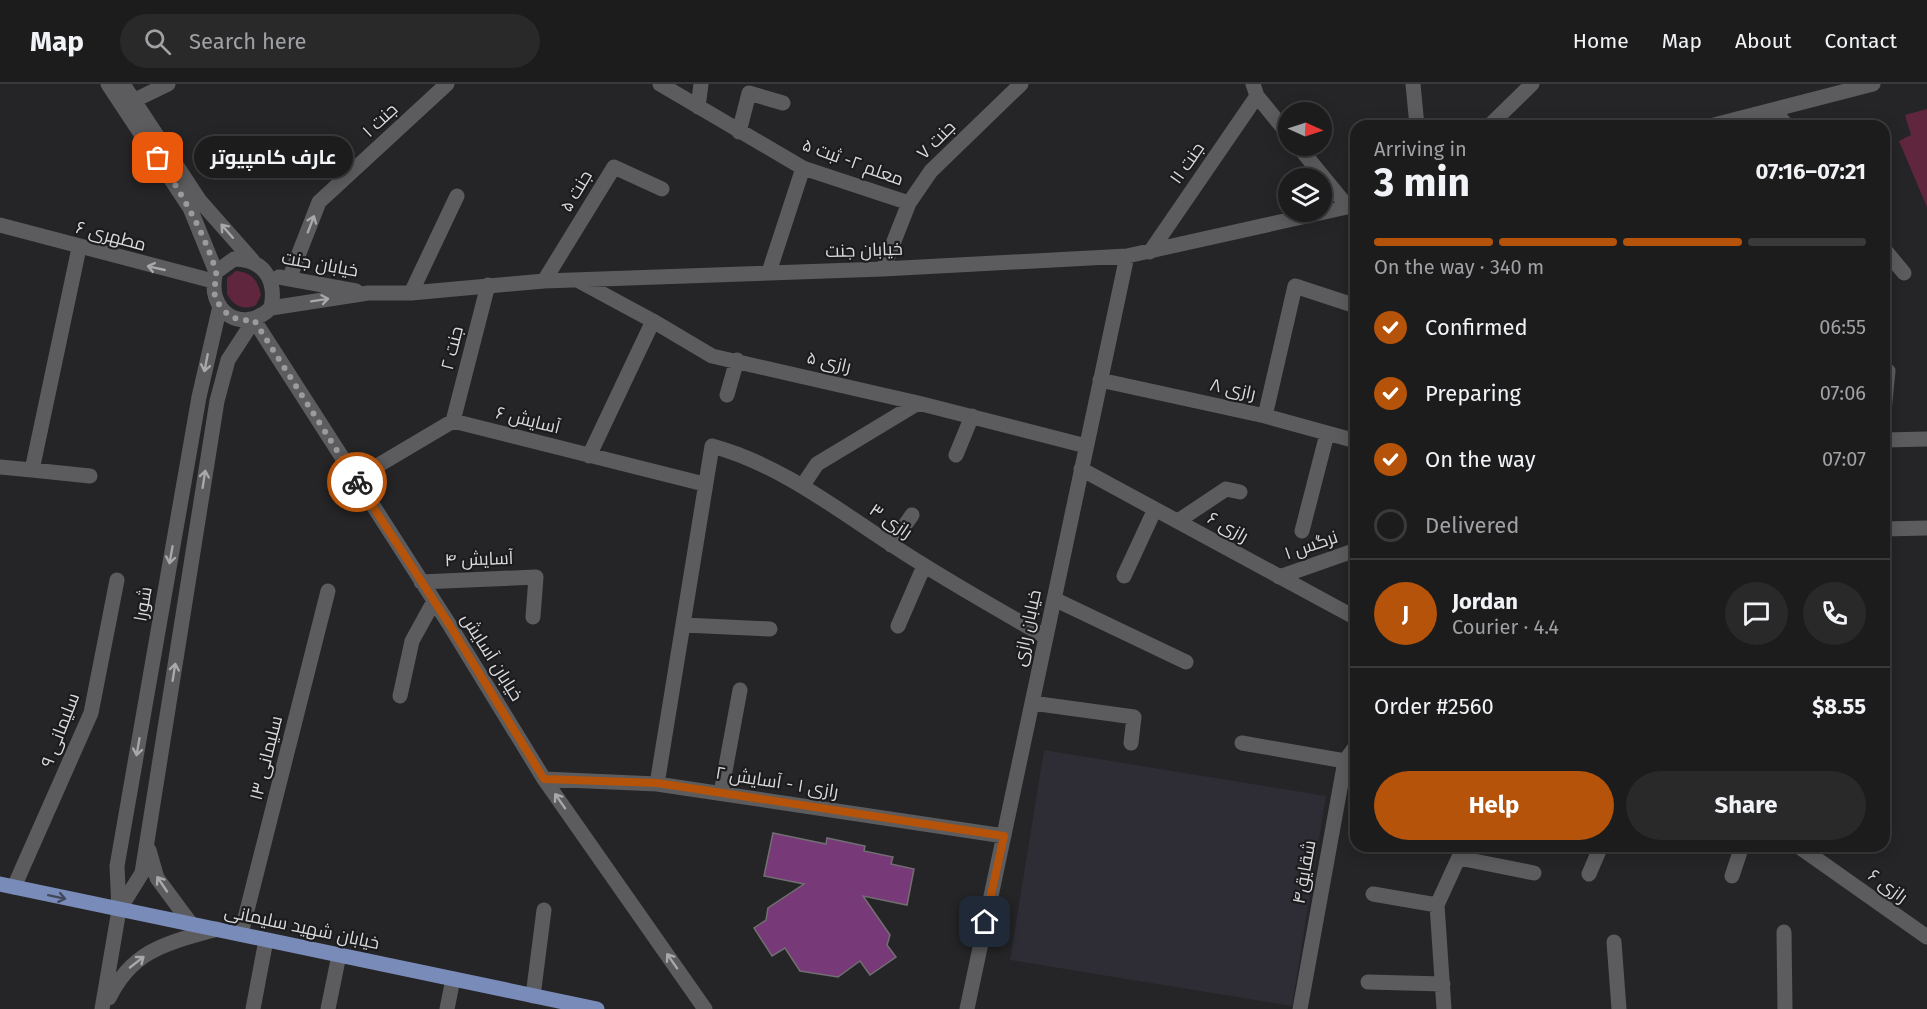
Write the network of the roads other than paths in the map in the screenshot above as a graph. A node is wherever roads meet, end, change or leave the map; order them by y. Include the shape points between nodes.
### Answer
1 (108, 84) edge
2 (123, 84) edge
3 (168, 84) edge
4 (447, 84) edge
5 (660, 84) edge
6 (701, 84) edge
7 (1413, 84) edge
8 (1532, 84) edge
9 (1873, 84) edge
10 (1019, 85) edge
11 (1255, 90) edge
12 (1808, 92) edge
13 (135, 100) junction
14 (783, 103) dead end
15 (698, 107) junction
16 (1774, 110) junction
17 (1416, 120) edge
18 (1495, 120) edge
19 (1734, 120) edge
20 (1782, 120) edge
21 (1278, 121) edge
22 (739, 132) junction
23 (1307, 156) edge
24 (803, 168) junction
25 (662, 189) dead end
26 (457, 196) dead end
27 (909, 203) junction
28 (1350, 203) edge
29 (1350, 205) edge
30 (0, 225) edge
31 (79, 248) junction
32 (1150, 252) junction
33 (1126, 256) junction
34 (1890, 256) edge
35 (253, 261) junction
36 (883, 269) junction
37 (769, 272) junction
38 (1904, 273) dead end
39 (266, 274) junction
40 (215, 277) junction
41 (289, 279) junction
42 (544, 281) junction
43 (579, 281) junction
44 (488, 285) junction
45 (368, 293) junction
46 (411, 293) junction
47 (1350, 304) edge
48 (220, 306) junction
49 (271, 308) junction
50 (254, 320) junction
51 (653, 321) junction
52 (737, 360) junction
53 (1100, 380) junction
54 (727, 395) dead end
55 (918, 403) junction
56 (972, 416) junction
57 (1265, 416) junction
58 (453, 421) junction
59 (1327, 434) junction
60 (1350, 440) edge
61 (1890, 440) edge
62 (1927, 440) edge
63 (1086, 446) junction
64 (956, 455) dead end
65 (589, 456) junction
66 (0, 467) edge
67 (1081, 469) junction
68 (32, 470) junction
69 (90, 476) dead end
70 (355, 479) junction
71 (704, 484) junction
72 (802, 485) junction
73 (1240, 492) dead end
74 (1155, 509) junction
75 (912, 515) dead end
76 (1178, 521) junction
77 (1927, 528) edge
78 (1890, 529) edge
79 (1302, 531) dead end
80 (891, 545) junction
81 (1350, 552) edge
82 (924, 566) junction
83 (1124, 576) dead end
84 (1279, 577) junction
85 (117, 580) dead end
86 (421, 582) junction
87 (328, 591) dead end
88 (1054, 599) junction
89 (434, 601) junction
90 (1350, 615) edge
91 (533, 617) dead end
92 (684, 624) junction
93 (898, 626) dead end
94 (770, 628) dead end
95 (1046, 637) junction
96 (1186, 662) dead end
97 (740, 690) dead end
98 (400, 696) dead end
99 (1032, 703) junction
100 (1131, 743) dead end
101 (1242, 743) dead end
102 (1350, 754) edge
103 (1345, 761) junction
104 (544, 779) junction
105 (657, 783) junction
106 (721, 793) junction
107 (1004, 836) junction
108 (147, 837) junction
109 (1461, 852) edge
110 (1598, 852) edge
111 (1740, 852) edge
112 (1808, 852) edge
113 (1534, 873) dead end
114 (1588, 874) dead end
115 (1732, 876) dead end
116 (7, 886) edge
117 (1373, 894) dead end
118 (1437, 905) junction
119 (119, 910) junction
120 (544, 910) dead end
121 (191, 924) junction
122 (217, 929) junction
123 (1784, 932) dead end
124 (241, 934) junction
125 (1926, 935) edge
126 (266, 940) junction
127 (1614, 942) dead end
128 (339, 955) junction
129 (453, 979) junction
130 (1368, 982) dead end
131 (1443, 984) junction
132 (533, 996) junction
133 (103, 1009) edge
134 (253, 1009) edge
135 (328, 1009) edge
136 (447, 1009) edge
137 (597, 1009) edge
138 (705, 1009) edge
139 (967, 1009) edge
140 (1300, 1009) edge
141 (1444, 1009) edge
142 (1619, 1009) edge
143 (1785, 1009) edge

1 - 40 street via 190,208
2 - 13 street
3 - 13 street
41 -> 4 street, جنت ۱ via 319,202
5 - 15 street, معلم ۲- ثبت ۵
6 - 15 street
7 - 17 street
8 - 18 street
9 - 12 street
10 - 27 street, جنت ۷ via 931,171
11 - 21 street
11 - 32 street, جنت ۱۱
12 - 16 street
35 -> 13 street via 200,201
14 - 22 street via 749,93
15 - 22 street, معلم ۲- ثبت ۵
16 - 19 street
16 - 20 street
22 - 24 street, معلم ۲- ثبت ۵
23 - 28 street
24 - 27 street, معلم ۲- ثبت ۵
24 - 37 street
25 - 42 street, جنت ۵ via 614,167
26 - 46 street
27 - 36 street, جنت ۷
29 - 32 street, خیابان جنت
30 - 31 street, مطهری ۶
40 -> 31 street, مطهری ۶
31 - 68 street
32 - 33 street, خیابان جنت
33 - 36 street, خیابان جنت
33 - 53 street, خیابان رازی
34 - 38 street
35 - 39 street
35 - 40 street via 234,259
36 - 37 street, خیابان جنت
37 - 43 street, خیابان جنت
39 - 41 street, خیابان جنت
39 - 49 street via 274,295
40 - 48 street via 213,292
41 - 45 street, خیابان جنت
42 - 43 street, خیابان جنت
42 - 44 street, خیابان جنت
43 - 51 street, رازی ۵
44 - 46 street, خیابان جنت
44 - 58 street, جنت ۲
45 - 46 street, خیابان جنت
49 -> 45 street, خیابان جنت
47 - 57 street via 1295,286
48 - 50 street via 233,318
48 -> 119 street, شورا via 199,397 117,866
49 - 50 street
50 - 70 street, خیابان آسایش
108 -> 50 street, شورا via 217,401 228,360
51 - 52 street, رازی ۵ via 712,356
51 - 65 street
52 - 54 street
52 - 55 street, رازی ۵
53 - 57 street, رازی ۸
53 - 63 street, خیابان رازی
55 - 56 street, رازی ۵
55 - 72 street via 817,464
56 - 63 street, رازی ۵
56 - 64 street
57 - 59 street, رازی ۸
58 - 65 street, آسایش ۶
58 - 70 street
59 - 60 street, رازی ۸
59 - 79 street
61 - 62 street
63 - 67 street, خیابان رازی
65 - 71 street, آسایش ۶
66 - 68 street
67 - 74 street, رازی ۶
67 - 88 street, خیابان رازی
68 - 69 street
70 - 86 street, خیابان آسایش
71 - 72 street, رازی ۳ via 712,446
71 - 92 street
72 - 80 street, رازی ۳
73 - 76 street via 1226,489
74 - 76 street, رازی ۶
74 - 83 street
75 - 80 street
76 - 84 street, رازی ۶
77 - 78 street
80 - 82 street, رازی ۳
81 - 84 street, نرگس ۱
82 - 93 street
82 - 95 street, رازی ۳
84 - 90 street, رازی ۶
85 - 116 street, سلیمانی ۹ via 91,713
86 - 89 street, خیابان آسایش
86 - 91 street, آسایش ۴ via 536,577
87 - 124 street, سلیمانی ۱۳
88 - 95 street, خیابان رازی
88 - 96 street
89 - 98 street via 412,641
89 - 104 street, خیابان آسایش
92 - 94 street
92 - 105 street
95 - 99 street, خیابان رازی
97 - 106 street
99 - 100 street via 1134,717
99 - 107 street, خیابان رازی
101 - 103 street
102 - 103 street, شقایق۴
103 - 140 street, شقایق۴
104 - 105 street, رازی ۱ - آسایش ۲
138 -> 104 street, خیابان آسایش
105 - 106 street, رازی ۱ - آسایش ۲
106 - 107 street, رازی ۱ - آسایش ۲
107 - 139 street, خیابان رازی
108 - 119 street, شورا via 142,873
121 -> 108 street via 157,878
109 - 113 street
109 - 118 street
110 - 114 street
111 - 115 street
112 - 125 street, رازی ۶
116 -> 119 main road, خیابان شهید سلیمانی
117 - 118 street
118 - 131 street
119 - 121 main road, خیابان شهید سلیمانی
119 - 133 street, شورا
120 - 132 street
121 - 122 main road, خیابان شهید سلیمانی
122 - 124 main road, خیابان شهید سلیمانی
133 -> 122 street via 120,977 136,961 162,945
123 - 143 street
124 - 126 main road, خیابان شهید سلیمانی
126 - 128 main road, خیابان شهید سلیمانی
126 - 134 street
127 - 142 street
128 - 129 main road, خیابان شهید سلیمانی
128 - 135 street
129 - 132 main road, خیابان شهید سلیمانی
129 - 136 street
130 - 131 street
131 - 141 street
132 - 137 main road, خیابان شهید سلیمانی

